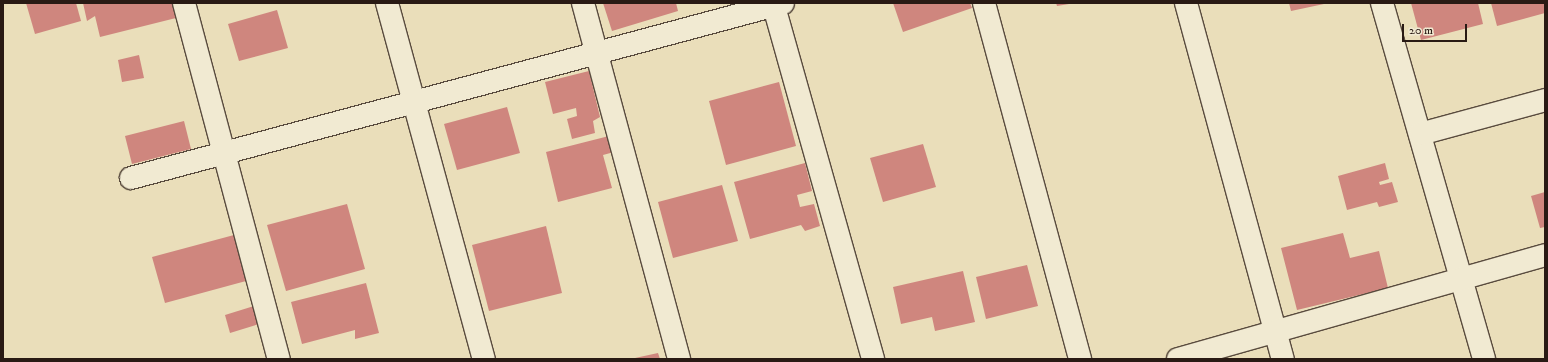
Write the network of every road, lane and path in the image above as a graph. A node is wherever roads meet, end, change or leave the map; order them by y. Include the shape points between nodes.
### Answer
1 (184, 3) edge
2 (387, 3) edge
3 (583, 3) edge
4 (984, 3) edge
5 (1186, 3) edge
6 (1382, 3) edge
7 (776, 4) edge
8 (597, 54) junction
9 (1545, 100) edge
10 (414, 103) junction
11 (1420, 134) junction
12 (224, 154) junction
13 (131, 178) dead end
14 (1545, 255) edge
15 (1461, 279) junction
16 (1276, 331) junction
17 (278, 359) edge
18 (484, 359) edge
19 (679, 359) edge
20 (873, 359) edge
21 (1080, 359) edge
22 (1178, 359) edge
23 (1283, 359) edge
24 (1484, 359) edge

1 - 12 street
2 - 10 street
3 - 8 street
4 - 21 street
5 - 16 street
6 - 11 street
7 - 8 street
7 - 20 street
8 - 10 street
8 - 19 street
9 - 11 street
10 - 12 street
10 - 18 street
11 - 15 street
12 - 13 street
12 - 17 street
14 - 15 street
15 - 16 street
15 - 24 street
16 - 22 street
16 - 23 street

